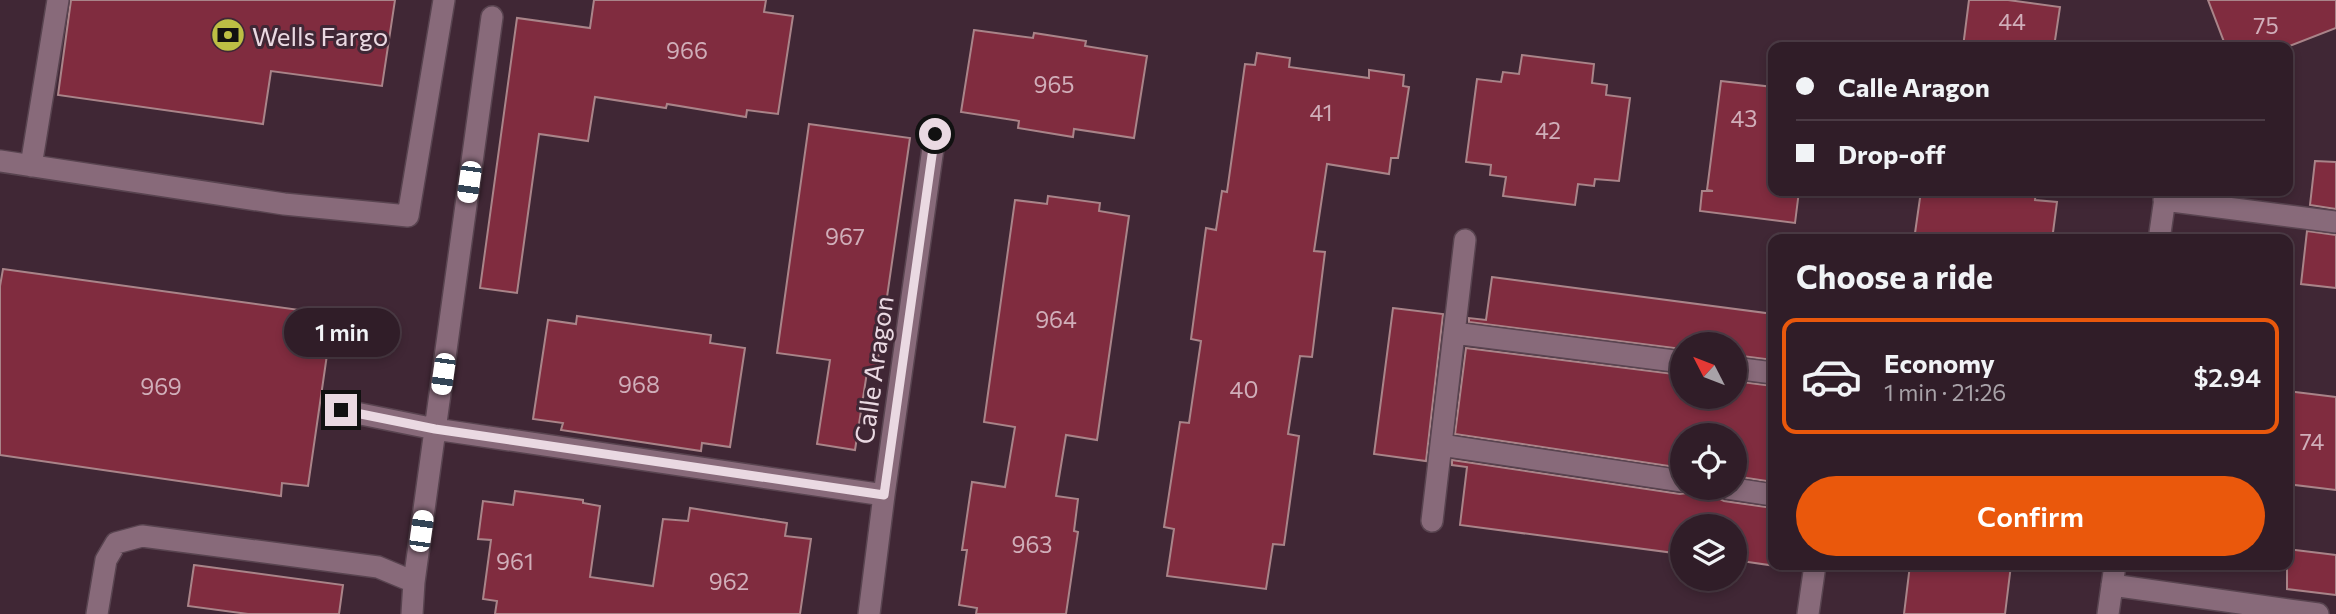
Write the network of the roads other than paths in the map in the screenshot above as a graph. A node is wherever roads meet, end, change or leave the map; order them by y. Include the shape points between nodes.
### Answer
1 (58, 0) edge
2 (444, 0) edge
3 (492, 17) dead end
4 (935, 134) dead end
5 (0, 161) edge
6 (31, 166) junction
7 (2165, 196) edge
8 (2171, 196) edge
9 (2336, 222) edge
10 (2160, 234) edge
11 (1465, 240) dead end
12 (1454, 333) junction
13 (1670, 360) edge
14 (1747, 370) edge
15 (1768, 372) edge
16 (341, 410) dead end
17 (435, 429) junction
18 (1441, 445) junction
19 (1670, 479) edge
20 (1747, 491) edge
21 (1768, 494) edge
22 (884, 495) junction
23 (1432, 521) dead end
24 (1814, 570) edge
25 (2113, 575) edge
26 (414, 582) junction
27 (97, 614) edge
28 (412, 614) edge
29 (869, 614) edge
30 (1808, 614) edge
31 (2108, 614) edge
32 (2318, 614) edge

1 - 6 street
2 - 6 street via 408,216 284,204
3 - 17 street
4 - 22 street, Calle Aragon
5 - 6 street
7 - 10 street
8 - 9 street
11 - 12 street
12 - 13 street
12 - 18 street
14 - 15 street
16 - 17 street
17 - 22 street
17 - 26 street
18 - 19 street
18 - 23 street
20 - 21 street
22 - 29 street, Calle Aragon
24 - 30 street
25 - 31 street
25 - 32 street
26 - 27 street via 378,567 142,536 116,542 106,560
26 - 28 street

